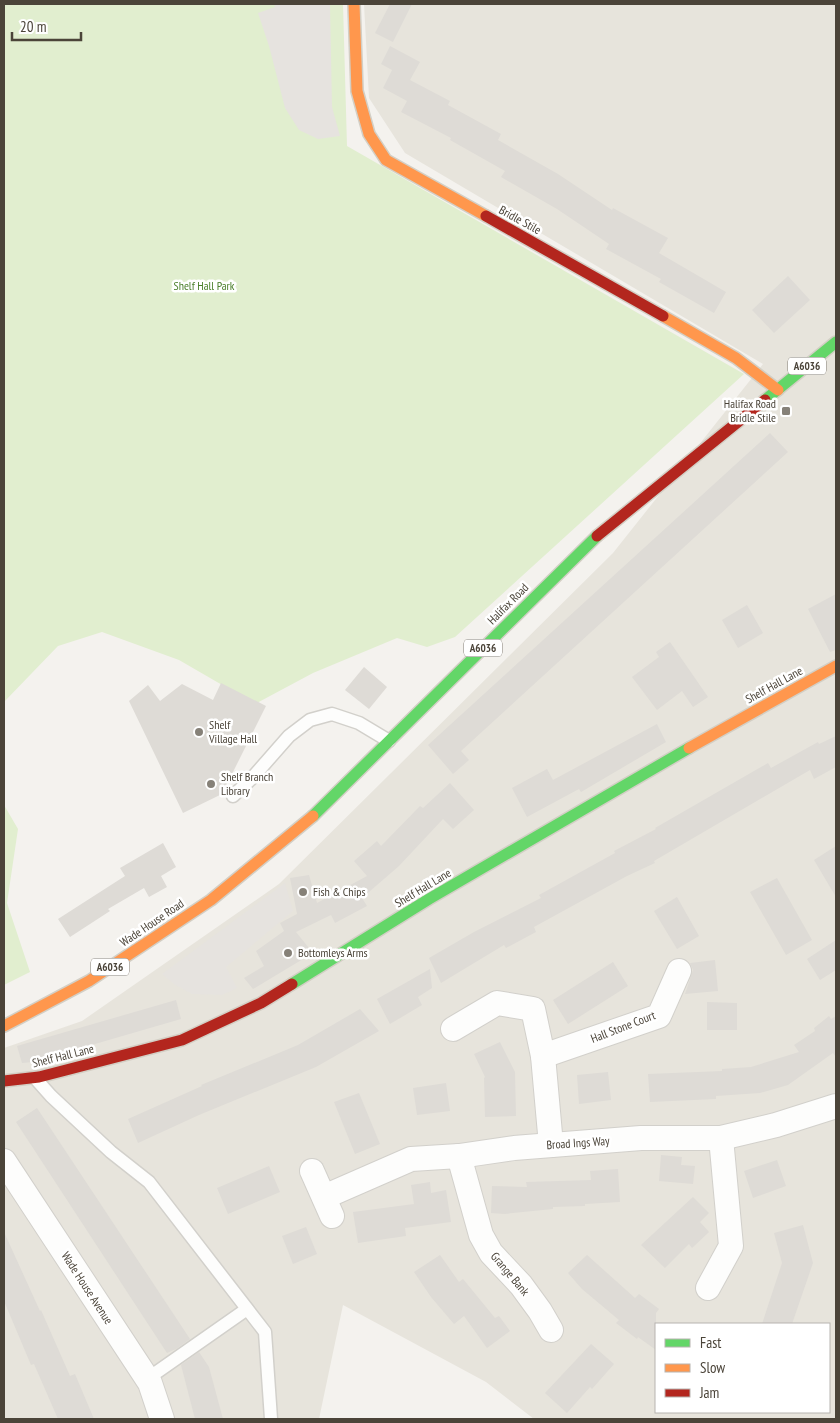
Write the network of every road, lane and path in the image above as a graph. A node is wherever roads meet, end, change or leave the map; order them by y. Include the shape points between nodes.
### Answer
1 (354, 4) edge
2 (836, 342) edge
3 (778, 390) junction
4 (836, 666) edge
5 (389, 741) junction
6 (233, 796) dead end
7 (211, 900) joint
8 (678, 971) dead end
9 (4, 1026) edge
10 (453, 1029) dead end
11 (543, 1056) junction
12 (35, 1078) junction
13 (4, 1082) edge
14 (836, 1106) edge
15 (721, 1138) junction
16 (551, 1145) junction
17 (459, 1156) junction
18 (4, 1161) edge
19 (312, 1171) dead end
20 (708, 1288) dead end
21 (247, 1309) junction
22 (551, 1330) dead end
23 (147, 1379) junction
24 (162, 1419) edge
25 (271, 1419) edge

1 - 3 main road, Bridle Stile via 357,91 369,134 386,160 736,358
2 - 3 main road, Halifax Road / A6036
3 - 5 main road, Halifax Road / A6036 via 592,542
4 - 12 main road, Shelf Hall Lane via 649,770 261,1002 182,1040
5 - 6 lane via 359,723 332,714 310,720 289,736
5 - 7 main road, Halifax Road / A6036 via 309,820
7 - 9 main road, Wade House Road / A6036 via 89,981
8 - 11 street, Hall Stone Court via 659,1016
10 - 11 street via 497,1003 533,1009
11 - 16 street
12 - 13 main road, Shelf Hall Lane
12 - 21 lane via 111,1152 149,1182
14 - 15 street, Broad Ings Way
15 - 16 street, Broad Ings Way via 641,1138
15 - 20 street via 731,1246
16 - 17 street, Broad Ings Way
17 - 19 street, Broad Ings Way via 411,1159 328,1207
17 - 22 street, Grange Bank via 480,1235 491,1253 540,1311
18 - 23 street, Wade House Avenue
21 - 23 lane
21 - 25 lane via 265,1332
23 - 24 street, Wade House Avenue

